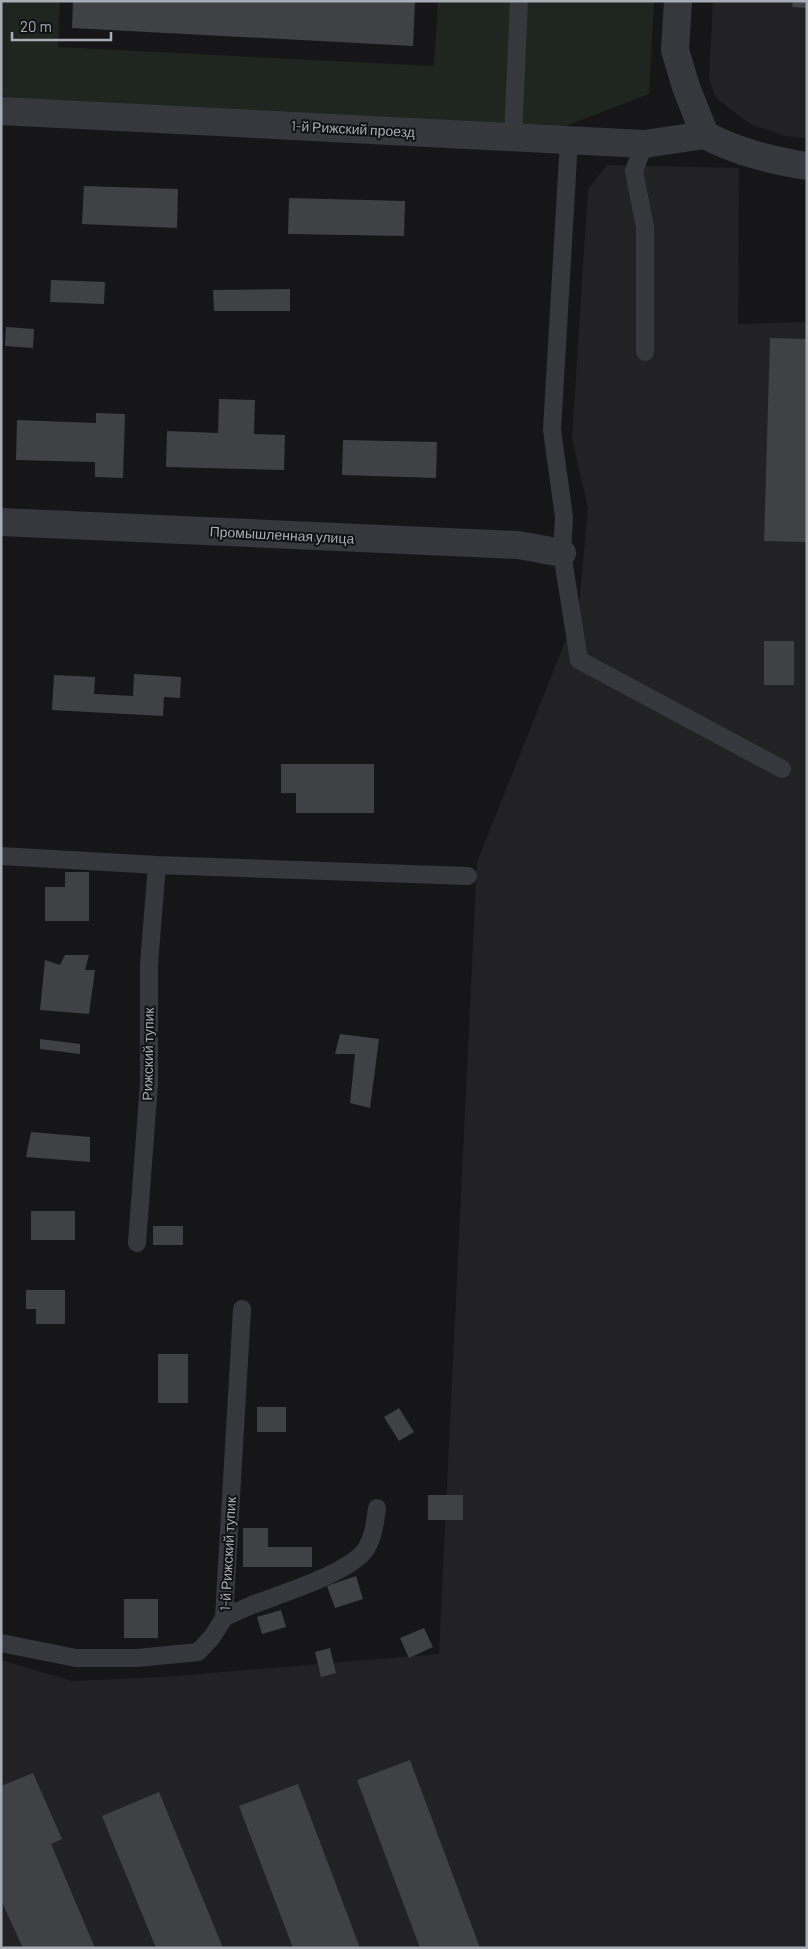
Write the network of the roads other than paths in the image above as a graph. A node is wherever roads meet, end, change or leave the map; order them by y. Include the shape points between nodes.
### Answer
1 (519, 1) edge
2 (678, 1) edge
3 (1, 111) edge
4 (705, 135) junction
5 (514, 138) junction
6 (569, 140) junction
7 (644, 144) junction
8 (807, 166) edge
9 (645, 352) dead end
10 (1, 522) edge
11 (562, 552) junction
12 (782, 769) dead end
13 (1, 856) edge
14 (158, 865) junction
15 (468, 876) dead end
16 (137, 1243) dead end
17 (242, 1309) dead end
18 (377, 1508) dead end
19 (224, 1618) junction
20 (1, 1643) edge

1 - 5 lane
2 - 4 street via 675,50
3 - 5 street, 1-й Рижский проезд
4 - 7 street, 1-й Рижский проезд
4 - 8 street via 729,147
5 - 6 street, 1-й Рижский проезд
6 - 7 street, 1-й Рижский проезд
6 - 11 lane via 552,430 564,517
7 - 9 lane via 634,171 645,227
10 - 11 street, Промышленная улица via 518,546
11 - 12 lane via 579,660
13 - 14 lane
14 - 15 lane
14 - 16 lane, Рижский тупик via 149,964 149,1084
17 - 19 lane, 1-й Рижский тупик
18 - 19 lane via 375,1529 365,1550 348,1564 320,1580
19 - 20 lane, 1-й Рижский тупик via 198,1652 137,1658 76,1658

